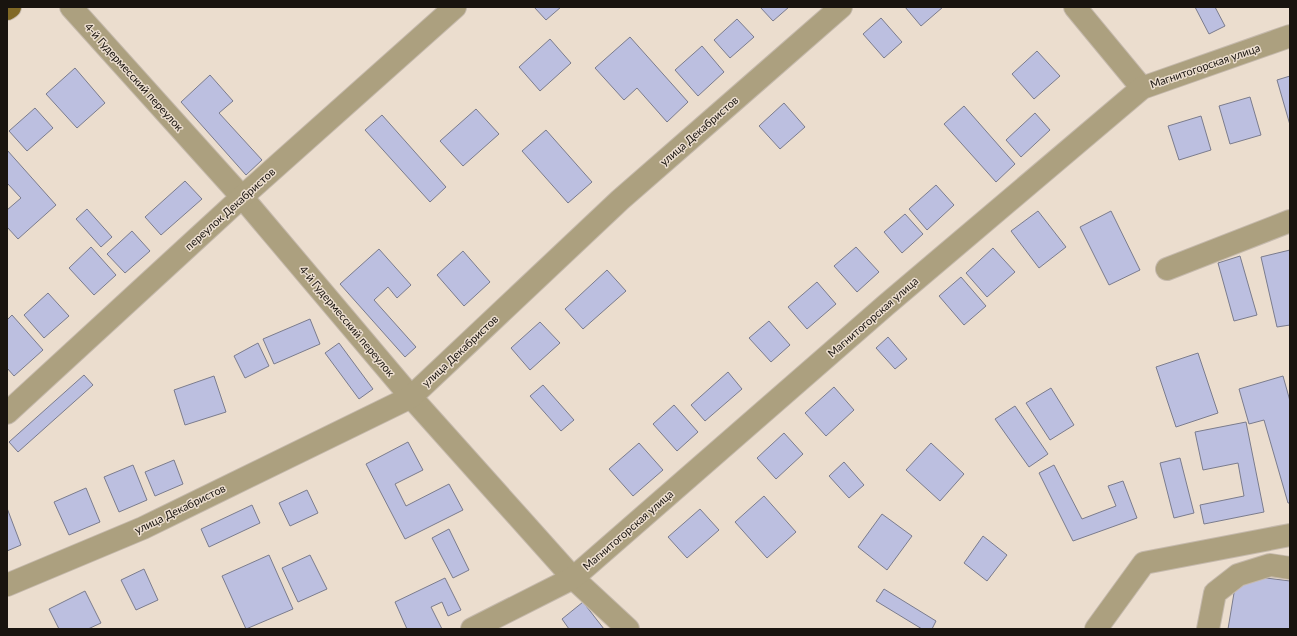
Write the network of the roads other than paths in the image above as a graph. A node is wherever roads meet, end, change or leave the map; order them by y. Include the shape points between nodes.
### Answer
1 (10, 7) edge
2 (71, 7) edge
3 (456, 7) edge
4 (841, 7) edge
5 (1075, 7) edge
6 (7, 9) edge
7 (1290, 36) edge
8 (1142, 88) junction
9 (242, 197) junction
10 (1290, 221) edge
11 (1167, 269) dead end
12 (411, 397) junction
13 (7, 413) edge
14 (1290, 535) edge
15 (1290, 568) edge
16 (573, 578) junction
17 (7, 585) edge
18 (472, 629) edge
19 (628, 629) edge
20 (1096, 629) edge
21 (1208, 629) edge

1 - 6 main road
2 - 9 street, 4-й Гудермесский переулок
3 - 9 street, переулок Декабристов
4 - 12 street, улица Декабристов via 620,200
5 - 8 street
7 - 8 street, Магнитогорская улица
8 - 16 street, Магнитогорская улица via 886,305
9 - 12 street, 4-й Гудермесский переулок
9 - 13 street, переулок Декабристов
10 - 11 street
12 - 16 street, 4-й Гудермесский переулок
12 - 17 street, улица Декабристов via 143,528
14 - 20 street via 1144,563
15 - 21 street via 1270,564 1238,575 1216,593
16 - 18 street, Магнитогорская улица
16 - 19 street, 4-й Гудермесский переулок

